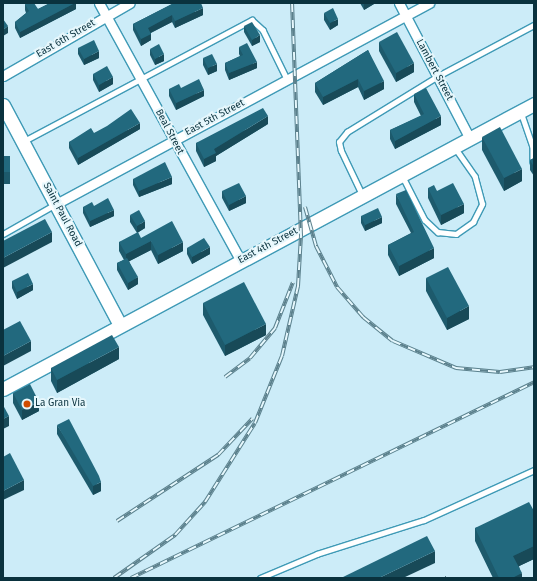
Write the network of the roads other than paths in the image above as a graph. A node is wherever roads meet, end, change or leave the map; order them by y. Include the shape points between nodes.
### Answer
1 (99, 3) edge
2 (130, 3) edge
3 (399, 3) edge
4 (428, 3) edge
5 (406, 15) junction
6 (106, 16) junction
7 (534, 25) edge
8 (3, 76) edge
9 (438, 76) junction
10 (140, 78) junction
11 (287, 79) junction
12 (534, 104) edge
13 (3, 105) edge
14 (521, 111) junction
15 (469, 137) junction
16 (173, 141) junction
17 (23, 142) junction
18 (453, 146) junction
19 (533, 162) edge
20 (401, 174) junction
21 (362, 195) junction
22 (56, 204) junction
23 (3, 234) edge
24 (240, 260) junction
25 (120, 325) junction
26 (3, 389) edge
27 (534, 470) edge
28 (260, 578) edge

1 - 6 street, Beal Street
2 - 6 street, East 6th Street
3 - 5 street, Lambert Street
4 - 5 street, East 5th Street
5 - 9 street, Lambert Street
5 - 11 street, East 5th Street
6 - 8 street, East 6th Street
6 - 10 street, Beal Street
7 - 9 lane
9 - 15 street, Lambert Street
9 - 21 lane via 347,132 339,142
10 - 11 lane via 252,20 263,30
10 - 16 street, Beal Street
10 - 17 lane
11 - 16 street, East 5th Street
12 - 14 main road, East 4th Street
13 - 17 main road, Saint Paul Road
14 - 15 main road, East 4th Street
14 - 19 lane via 533,146
15 - 18 main road, East 4th Street
16 - 22 street, East 5th Street
16 - 24 street, Beal Street
17 - 22 main road, Saint Paul Road
18 - 20 main road, East 4th Street
18 - 20 lane via 475,177 482,204 473,222 456,234 438,232 425,220
20 - 21 main road, East 4th Street
21 - 24 main road, East 4th Street
22 - 23 lane, East 5th Street
22 - 25 main road, Saint Paul Road
24 - 25 main road, East 4th Street
25 - 26 main road, East 4th Street
27 - 28 lane via 424,520 317,554

